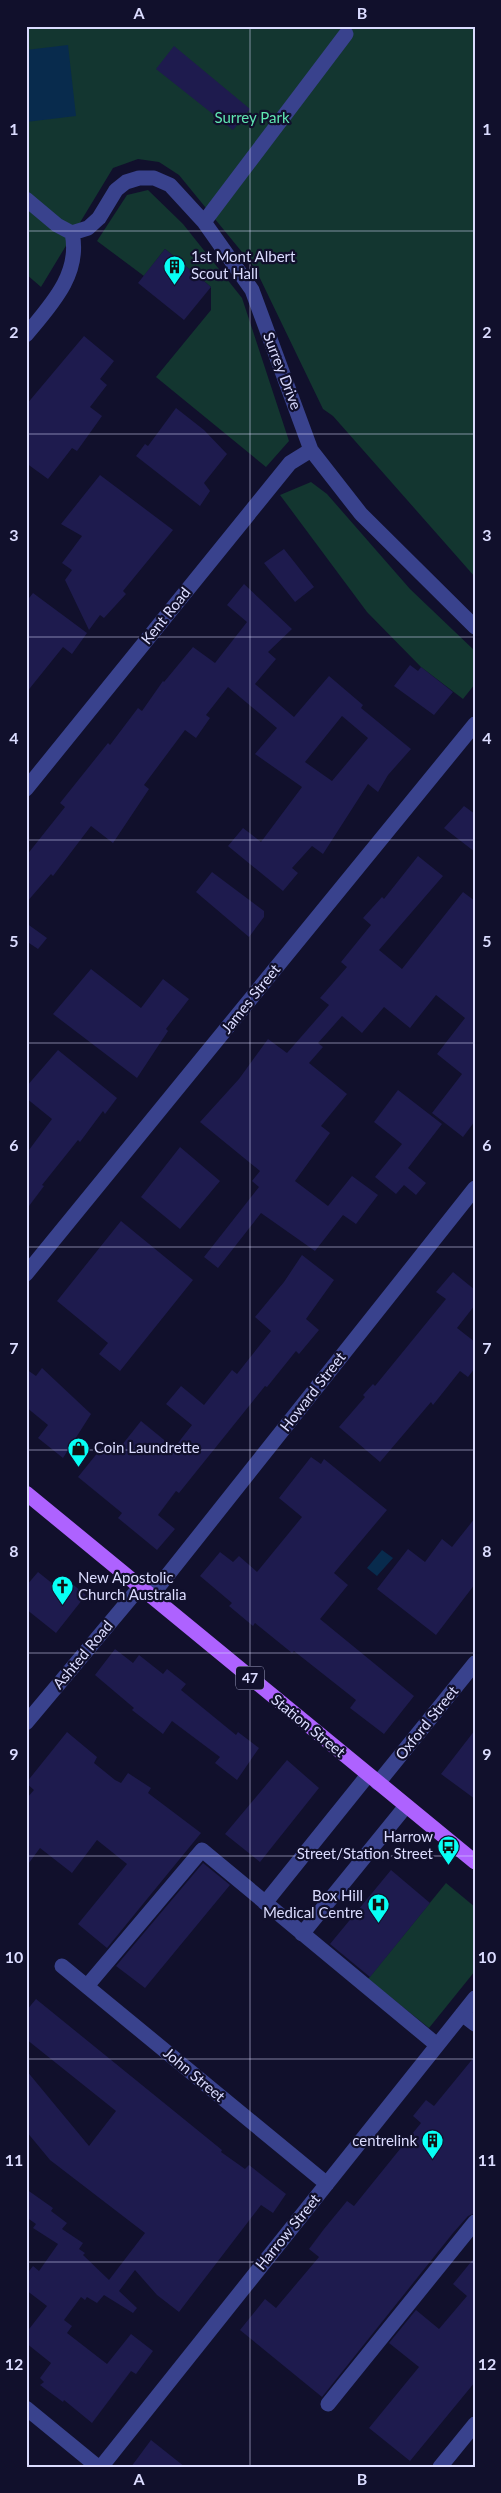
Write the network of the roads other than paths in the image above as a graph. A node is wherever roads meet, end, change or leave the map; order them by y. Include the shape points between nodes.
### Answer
1 (346, 34) dead end
2 (26, 199) edge
3 (204, 222) junction
4 (72, 233) junction
5 (26, 335) edge
6 (311, 450) junction
7 (475, 627) edge
8 (475, 724) edge
9 (26, 788) edge
10 (475, 1188) edge
11 (26, 1274) edge
12 (26, 1494) edge
13 (145, 1592) junction
14 (475, 1663) edge
15 (26, 1723) edge
16 (373, 1779) junction
17 (406, 1806) junction
18 (475, 1862) edge
19 (265, 1903) junction
20 (302, 1934) junction
21 (62, 1966) dead end
22 (87, 1986) junction
23 (475, 1998) edge
24 (462, 2014) junction
25 (475, 2024) edge
26 (437, 2045) junction
27 (327, 2184) junction
28 (475, 2222) edge
29 (328, 2404) dead end
30 (26, 2408) edge
31 (475, 2424) edge
32 (99, 2467) edge
33 (440, 2467) edge

1 - 3 street
2 - 4 street
3 - 4 street, Surrey Drive via 170,185 154,178 139,178 116,190 99,218 88,228
3 - 6 street, Surrey Drive via 252,290
4 - 5 street via 76,250 68,278
6 - 7 street, Surrey Drive via 361,514
6 - 9 street, Kent Road via 290,463
8 - 11 street, James Street
10 - 13 street, Howard Street
12 - 13 main road, Station Street / 47
13 - 15 street, Ashted Road
13 - 16 main road, Station Street / 47
14 - 16 street, Oxford Street
16 - 17 main road, Station Street / 47
16 - 19 street, Oxford Street
17 - 18 main road, Station Street / 47
17 - 20 street
19 - 20 street
19 - 22 street via 202,1850
20 - 26 street
21 - 22 street, John Street
22 - 27 street, John Street
23 - 24 street, Harrow Street
24 - 25 street
24 - 26 street, Harrow Street
26 - 27 street, Harrow Street
27 - 32 street, Harrow Street
28 - 29 street
30 - 32 street
31 - 33 street

